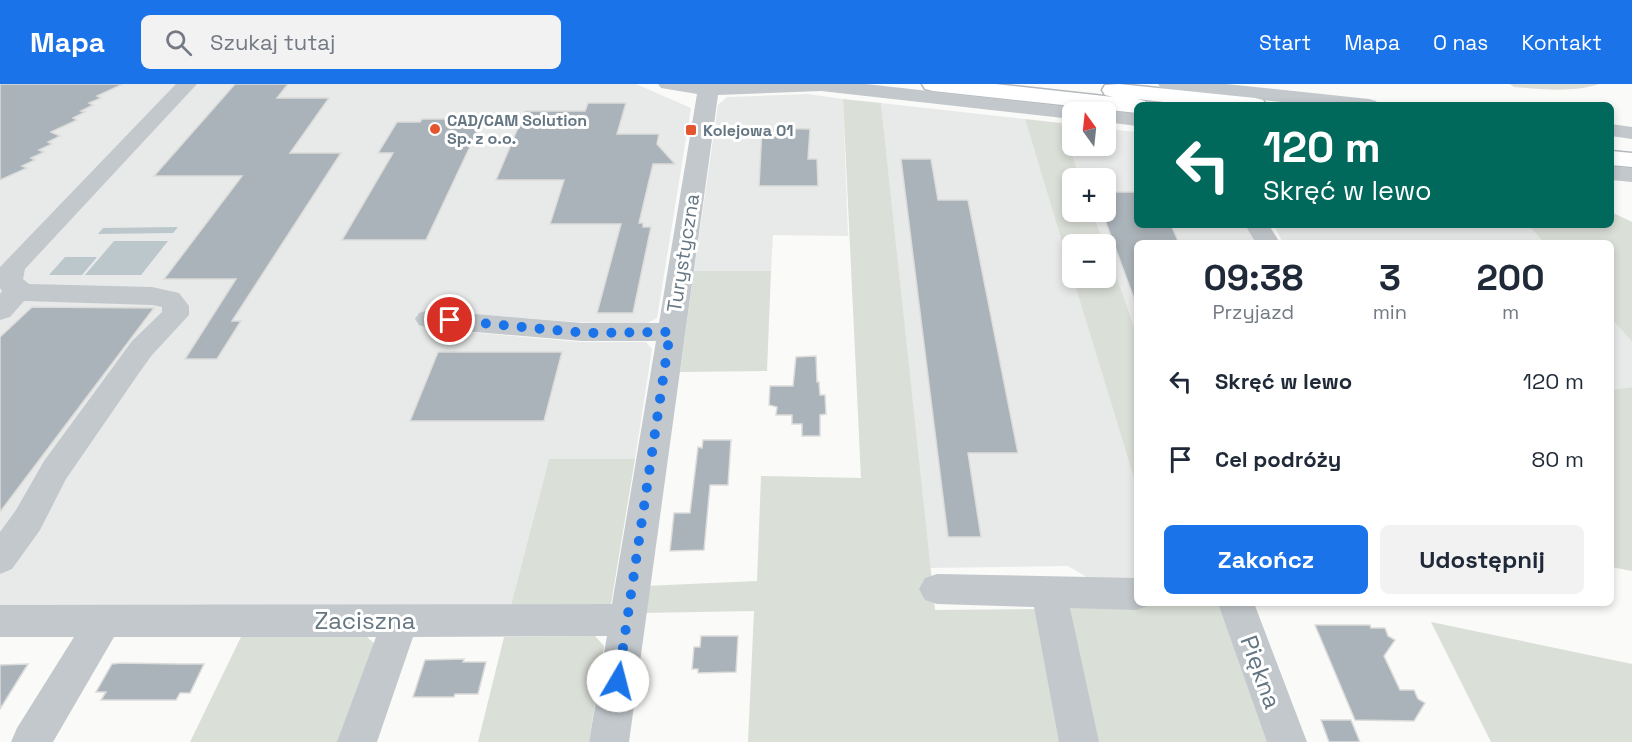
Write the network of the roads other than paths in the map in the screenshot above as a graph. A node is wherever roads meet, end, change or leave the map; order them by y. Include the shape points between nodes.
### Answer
1 (187, 84) edge
2 (668, 84) edge
3 (933, 84) edge
4 (1057, 84) edge
5 (1168, 84) edge
6 (709, 87) edge
7 (1228, 102) edge
8 (1340, 102) edge
9 (1134, 106) edge
10 (1062, 112) edge
11 (1116, 117) edge
12 (1134, 120) edge
13 (1614, 130) edge
14 (1632, 133) edge
15 (1614, 143) edge
16 (1632, 145) edge
17 (1614, 158) edge
18 (1632, 160) edge
19 (1614, 173) edge
20 (1632, 175) edge
21 (19, 290) junction
22 (0, 311) edge
23 (429, 319) dead end
24 (670, 332) junction
25 (0, 559) edge
26 (937, 590) dead end
27 (1049, 593) junction
28 (1134, 594) edge
29 (1237, 606) edge
30 (400, 620) junction
31 (627, 620) junction
32 (0, 621) edge
33 (104, 621) junction
34 (31, 742) edge
35 (357, 742) edge
36 (609, 742) edge
37 (1079, 742) edge
38 (1287, 742) edge

1 - 21 street via 13,267 11,285
2 - 6 street
3 - 9 highway
4 - 7 highway
5 - 8 street
6 - 10 street via 821,85
6 - 24 street, Turystyczna
11 - 12 street
13 - 14 street
15 - 16 highway
17 - 18 highway
19 - 20 street
21 - 22 street
21 - 25 street via 40,294 152,296 170,299 176,306 176,315 129,366 55,470 28,520
23 - 24 street via 585,333
24 - 31 street, Turystyczna
26 - 27 street
27 - 28 street
27 - 37 street
29 - 38 street, Piękna
30 - 31 street, Zaciszna
30 - 33 street, Zaciszna
30 - 35 street
31 - 36 street, Turystyczna
32 - 33 street, Zaciszna
33 - 34 street

